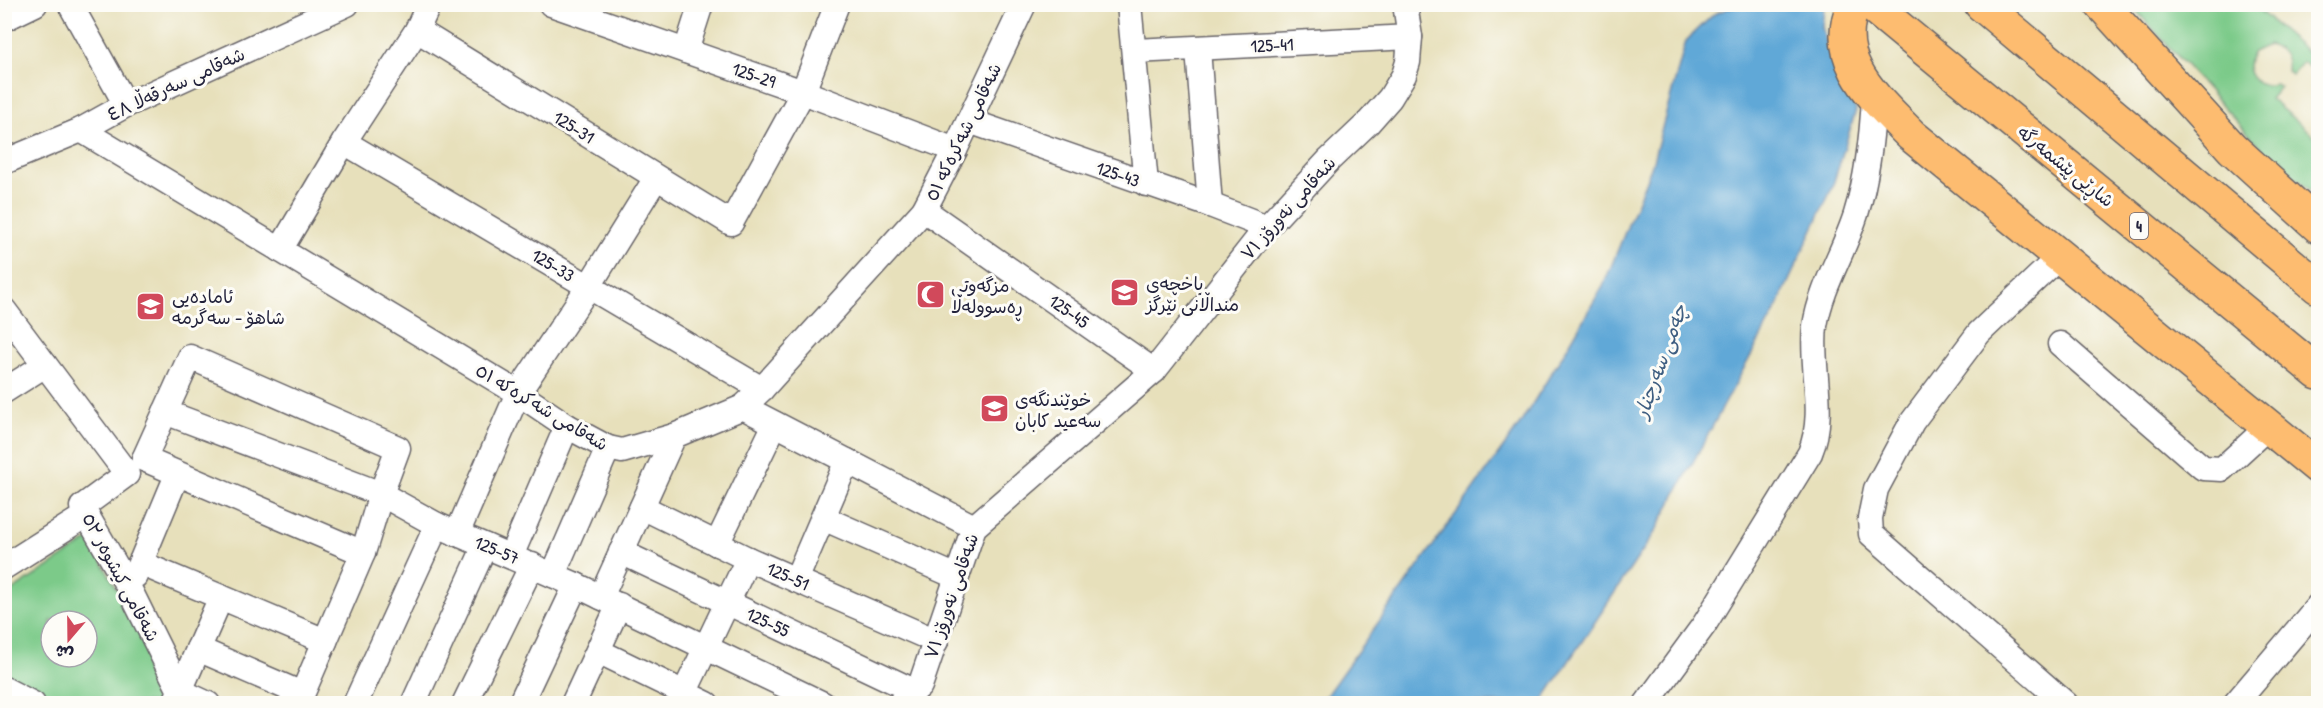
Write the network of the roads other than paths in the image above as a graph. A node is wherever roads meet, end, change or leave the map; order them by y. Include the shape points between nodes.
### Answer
1 (34, 4) edge
2 (70, 4) edge
3 (347, 4) edge
4 (429, 4) edge
5 (701, 4) edge
6 (837, 4) edge
7 (1024, 4) edge
8 (1129, 4) edge
9 (1405, 4) edge
10 (1854, 4) edge
11 (1870, 4) edge
12 (2101, 4) edge
13 (552, 5) edge
14 (1990, 11) edge
15 (4, 19) edge
16 (417, 30) junction
17 (1410, 37) junction
18 (1198, 49) junction
19 (686, 51) junction
20 (1135, 51) junction
21 (803, 92) junction
22 (1874, 97) junction
23 (126, 105) junction
24 (969, 121) junction
25 (81, 130) junction
26 (344, 142) junction
27 (955, 150) junction
28 (4, 162) edge
29 (656, 178) junction
30 (1146, 184) junction
31 (1210, 205) junction
32 (924, 210) junction
33 (2319, 226) edge
34 (1267, 227) junction
35 (280, 250) junction
36 (2059, 257) junction
37 (589, 286) junction
38 (2319, 287) edge
39 (4, 310) edge
40 (2060, 344) dead end
41 (45, 365) junction
42 (1154, 371) junction
43 (2319, 373) edge
44 (762, 389) junction
45 (4, 391) edge
46 (518, 393) junction
47 (743, 407) junction
48 (165, 412) junction
49 (775, 424) junction
50 (567, 426) junction
51 (2268, 426) junction
52 (674, 436) junction
53 (608, 448) junction
54 (144, 459) junction
55 (847, 461) junction
56 (118, 463) junction
57 (2319, 467) edge
58 (177, 475) junction
59 (381, 494) junction
60 (642, 507) junction
61 (86, 515) junction
62 (823, 518) junction
63 (974, 527) junction
64 (447, 530) junction
65 (717, 543) junction
66 (485, 546) junction
67 (621, 552) junction
68 (363, 553) junction
69 (748, 559) junction
70 (140, 563) junction
71 (532, 565) junction
72 (4, 567) edge
73 (957, 577) junction
74 (796, 580) junction
75 (576, 585) junction
76 (130, 590) junction
77 (221, 597) junction
78 (610, 601) junction
79 (728, 603) junction
80 (2319, 606) edge
81 (325, 641) junction
82 (936, 641) junction
83 (707, 648) junction
84 (198, 649) junction
85 (598, 651) junction
86 (4, 689) edge
87 (177, 697) edge
88 (906, 697) edge
89 (681, 698) edge
90 (300, 699) edge
91 (577, 702) edge
92 (33, 704) edge
93 (208, 704) edge
94 (355, 704) edge
95 (413, 704) edge
96 (464, 704) edge
97 (520, 704) edge
98 (707, 704) edge
99 (823, 704) edge
100 (1646, 704) edge
101 (2066, 704) edge
102 (2235, 704) edge

1 - 15 street
2 - 23 street
3 - 23 street, شەقامی سەرقەڵا ٤٨
4 - 16 street
5 - 19 street
6 - 21 street
7 - 24 street, شەقامی شەکرەکە ٥١
8 - 20 street
9 - 17 street, شەقامی نەورۆز ٧١
10 - 22 highway via 1846,29 1846,46 1855,70
11 - 43 highway, شاڕێی پێشمەرگە / 4
12 - 33 highway via 2232,148
13 - 19 street, 125-29
14 - 38 highway
16 - 26 street
16 - 29 street, 125-31
17 - 18 street, 125-41
17 - 34 street, شەقامی نەورۆز ٧١ via 1404,75 1390,98
18 - 20 street, 125-41
18 - 31 street
19 - 21 street, 125-29
20 - 30 street
21 - 27 street, 125-29
21 - 29 street, 125-31 via 731,223
22 - 36 highway via 1911,135
22 - 100 street via 1871,151 1864,183 1845,244 1821,300 1815,328 1815,440 1704,625
23 - 25 street, شەقامی سەرقەڵا ٤٨
24 - 27 street, شەقامی شەکرەکە ٥١
24 - 30 street, 125-43
25 - 28 street, شەقامی سەرقەڵا ٤٨
25 - 35 street, شەقامی شەکرەکە ٥١
26 - 35 street
26 - 37 street, 125-33
27 - 32 street, شەقامی شەکرەکە ٥١
29 - 37 street
30 - 31 street, 125-43
31 - 34 street, 125-43
32 - 42 street, 125-45
32 - 44 street, شەقامی شەکرەکە ٥١
34 - 42 street, شەقامی نەورۆز ٧١
35 - 46 street, شەقامی شەکرەکە ٥١
36 - 51 highway
36 - 101 street via 1979,333 1912,422 1876,489 1870,518 1871,534
37 - 44 street, 125-33
37 - 46 street
39 - 41 street
40 - 51 street via 2203,468 2222,469
41 - 45 street
41 - 56 street
42 - 63 street, شەقامی نەورۆز ٧١
44 - 47 street, شەقامی شەکرەکە ٥١
46 - 50 street, شەقامی شەکرەکە ٥١
46 - 64 street
47 - 49 street
47 - 52 street, شەقامی شەکرەکە ٥١
48 - 54 street
48 - 59 street, 125-57
48 - 59 street via 190,357 398,448
49 - 55 street
49 - 65 street
50 - 53 street, شەقامی شەکرەکە ٥١
50 - 71 street
51 - 57 highway
52 - 53 street, شەقامی شەکرەکە ٥١ via 622,451
52 - 60 street
53 - 71 street
54 - 56 street
54 - 58 street
55 - 62 street
55 - 63 street
56 - 61 street, شەقامی کیشوەر ٥٣ via 127,474 82,507
58 - 68 street
58 - 70 street
59 - 64 street, 125-57
59 - 68 street
60 - 65 street, 125-51
60 - 67 street
61 - 72 street
61 - 76 street, شەقامی کیشوەر ٥٣
62 - 73 street
62 - 74 street
63 - 73 street, شەقامی نەورۆز ٧١
64 - 66 street, 125-57
64 - 94 street
65 - 69 street, 125-51
66 - 71 street, 125-57
66 - 95 street
67 - 78 street
67 - 79 street, 125-55
68 - 81 street
69 - 74 street, 125-51
69 - 79 street
70 - 76 street
70 - 77 street
71 - 75 street, 125-57
71 - 96 street
73 - 82 street, شەقامی نەورۆز ٧١
74 - 82 street, 125-51
75 - 78 street, 125-57
75 - 97 street
76 - 87 street, شەقامی کیشوەر ٥٣
77 - 81 street
77 - 84 street
78 - 83 street, 125-57
78 - 85 street
79 - 83 street
79 - 88 street, 125-55
80 - 102 street
81 - 90 street
82 - 88 street, شەقامی نەورۆز ٧١ via 920,686
83 - 89 street
83 - 99 street, 125-57
84 - 87 street
84 - 90 street
85 - 89 street
85 - 91 street
86 - 92 street
87 - 93 street
89 - 98 street

